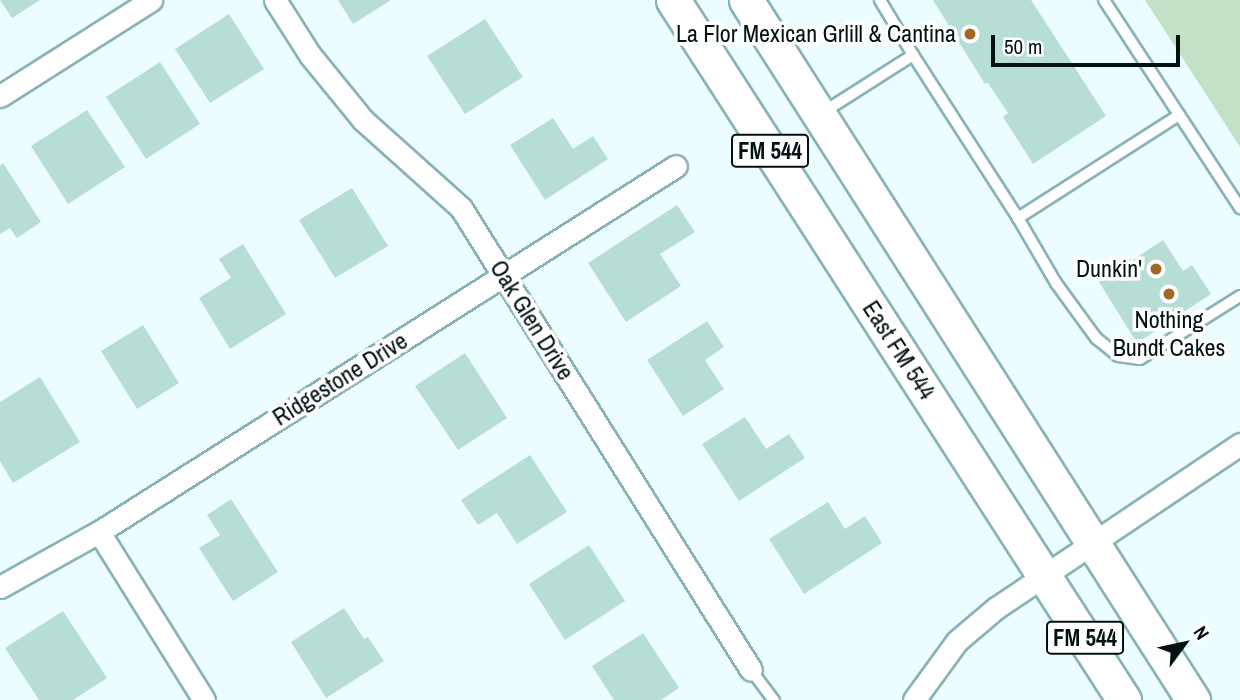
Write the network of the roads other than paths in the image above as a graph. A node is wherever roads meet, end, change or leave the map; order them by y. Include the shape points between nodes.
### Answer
1 (151, 0) edge
2 (275, 0) edge
3 (673, 0) edge
4 (746, 0) edge
5 (880, 0) edge
6 (1104, 0) edge
7 (913, 55) junction
8 (0, 96) edge
9 (819, 115) junction
10 (1179, 115) junction
11 (676, 166) dead end
12 (1240, 208) edge
13 (1018, 218) junction
14 (504, 274) junction
15 (1240, 296) edge
16 (1240, 444) edge
17 (99, 532) junction
18 (1093, 546) junction
19 (1046, 577) junction
20 (0, 587) edge
21 (751, 670) joint
22 (204, 700) edge
23 (774, 700) edge
24 (914, 700) edge
25 (1124, 700) edge
26 (1194, 700) edge

1 - 8 street
2 - 14 street, Oak Glen Drive via 310,55 363,120 461,208
3 - 19 main road, East FM 544 / FM 544
4 - 9 main road, FM 544
5 - 7 lane
6 - 10 lane
7 - 9 lane
7 - 13 lane
9 - 18 main road, FM 544
10 - 12 lane
10 - 13 lane
11 - 14 street, Ridgestone Drive
13 - 15 lane via 1056,283 1089,328 1118,356 1140,359
14 - 17 street, Ridgestone Drive
14 - 21 street, Oak Glen Drive
16 - 18 street
17 - 20 street, Ridgestone Drive
17 - 22 street
18 - 19 street
18 - 26 main road, FM 544
19 - 24 street via 996,608 957,641
19 - 25 main road, East FM 544 / FM 544
21 - 23 lane

